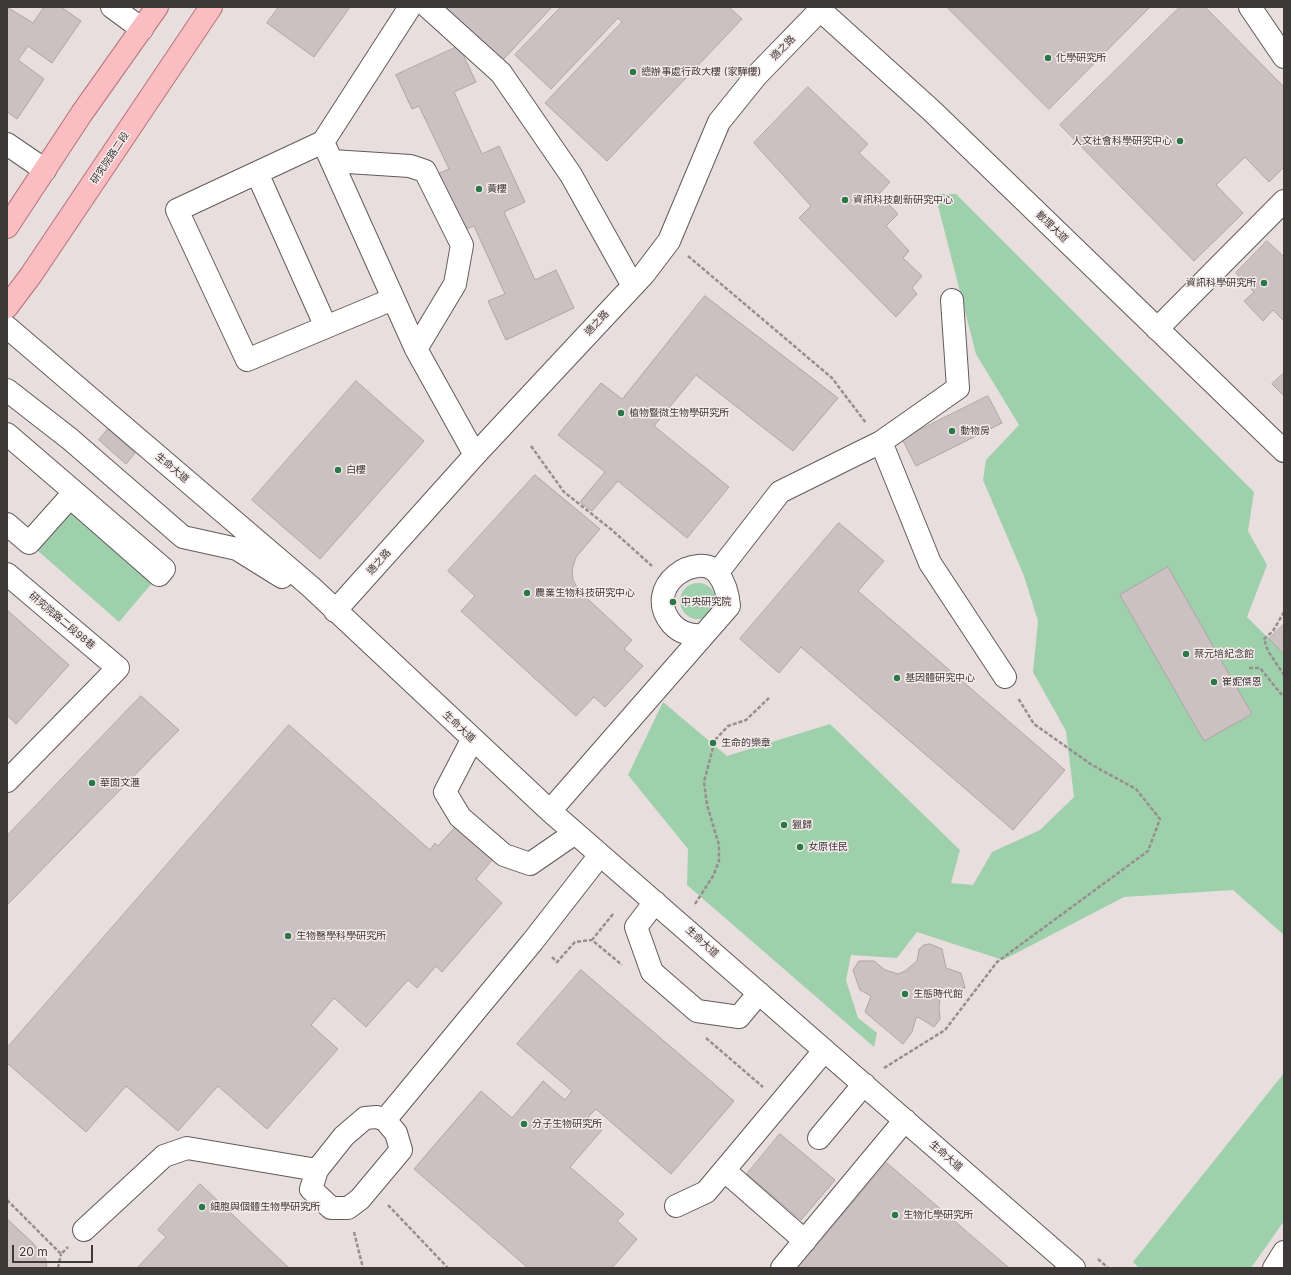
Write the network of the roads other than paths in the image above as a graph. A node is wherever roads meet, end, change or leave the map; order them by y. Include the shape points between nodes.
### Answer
1 (112, 7) edge
2 (157, 7) edge
3 (211, 7) edge
4 (410, 7) edge
5 (428, 7) edge
6 (1250, 7) edge
7 (820, 8) edge
8 (142, 29) junction
9 (1284, 57) edge
10 (7, 144) edge
11 (327, 152) junction
12 (45, 170) junction
13 (258, 172) junction
14 (1284, 201) edge
15 (7, 227) edge
16 (633, 286) junction
17 (394, 299) junction
18 (952, 300) dead end
19 (7, 307) edge
20 (7, 327) edge
21 (326, 327) junction
22 (1158, 329) junction
23 (416, 349) junction
24 (7, 390) edge
25 (7, 434) edge
26 (881, 442) junction
27 (1284, 451) edge
28 (474, 455) junction
29 (7, 524) edge
30 (718, 572) junction
31 (7, 574) edge
32 (335, 611) junction
33 (703, 635) junction
34 (1005, 677) road end
35 (472, 740) junction
36 (7, 782) edge
37 (550, 811) junction
38 (575, 833) junction
39 (600, 855) junction
40 (655, 902) junction
41 (759, 993) junction
42 (824, 1051) junction
43 (864, 1084) junction
44 (385, 1120) junction
45 (905, 1120) junction
46 (819, 1138) dead end
47 (316, 1170) junction
48 (725, 1171) junction
49 (676, 1206) dead end
50 (84, 1230) road end
51 (805, 1241) junction
52 (1284, 1252) edge
53 (782, 1268) edge
54 (1074, 1268) edge
55 (1274, 1268) edge

1 - 8 street
2 - 8 main road
3 - 19 main road, 研究院路二段
4 - 11 street
5 - 16 street via 501,73 571,175
6 - 9 street
7 - 16 street, 適之路 via 756,76 719,122 669,241
7 - 22 street, 數理大道 via 932,111
8 - 12 main road
10 - 12 street
11 - 13 street
11 - 17 street
11 - 23 street via 410,166 425,171 462,245 455,284
12 - 15 main road
13 - 21 street
13 - 21 street via 177,210 248,360
14 - 22 street
16 - 28 street, 適之路
17 - 21 street
17 - 23 street
18 - 26 street via 958,388
20 - 32 street, 生命大道 via 305,582
22 - 27 street, 數理大道
23 - 28 street
24 - 32 street, 生命大道 via 70,439 183,537 237,549
25 - 29 street via 164,569 159,575 70,497 29,543
26 - 30 street via 780,492
26 - 34 street via 930,564
28 - 32 street, 適之路
30 - 33 street via 728,593 729,606
30 - 33 street via 707,567 685,569 675,575 663,595 667,618 675,627 684,633
31 - 36 street, 研究院路二段98巷 via 118,668
32 - 35 street, 生命大道
33 - 37 street
35 - 37 street, 生命大道
35 - 38 street via 445,792 460,817 504,855 530,864
37 - 38 street, 生命大道
38 - 39 street, 生命大道
39 - 40 street, 生命大道
39 - 44 street via 533,941
40 - 41 street, 生命大道
40 - 41 street via 636,927 652,972 697,1011 739,1017
41 - 42 street, 生命大道
42 - 43 street, 生命大道
42 - 48 street
43 - 45 street, 生命大道
43 - 46 street
44 - 47 street via 377,1117 365,1118 344,1136
44 - 47 street via 396,1134 401,1150 371,1187 348,1208 331,1208 312,1189
45 - 51 street
45 - 54 street, 生命大道
47 - 50 street via 187,1148 164,1156
48 - 49 street via 706,1192
48 - 51 street
51 - 53 street
52 - 55 street

